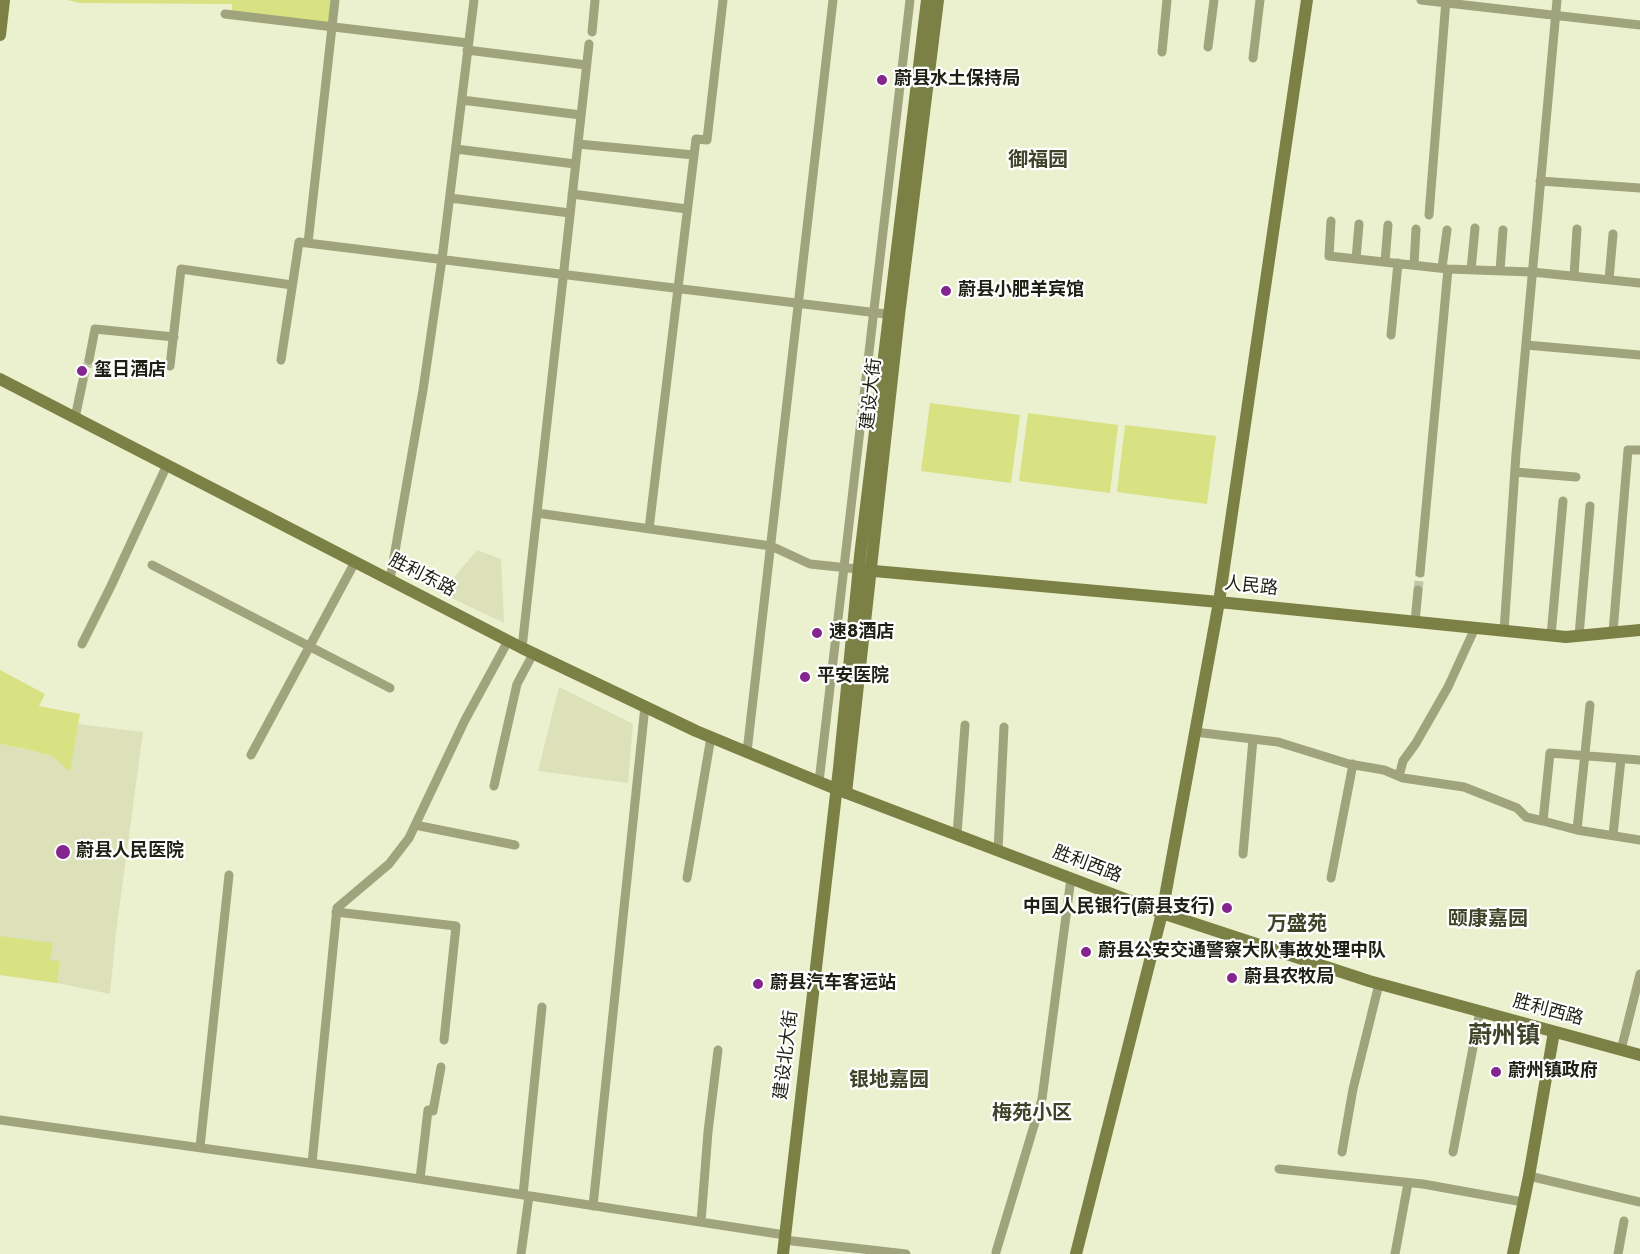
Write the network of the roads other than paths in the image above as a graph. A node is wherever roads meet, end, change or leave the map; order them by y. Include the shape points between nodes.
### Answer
1 (4, 0) edge
2 (335, 0) edge
3 (474, 0) edge
4 (595, 0) edge
5 (723, 0) edge
6 (833, 0) edge
7 (910, 0) edge
8 (927, 0) edge
9 (938, 0) edge
10 (1167, 0) edge
11 (1214, 0) edge
12 (1260, 0) edge
13 (1307, 0) edge
14 (1421, 0) edge
15 (1557, 0) edge
16 (1446, 1) edge
17 (225, 14) dead end
18 (1555, 16) junction
19 (1640, 25) edge
20 (332, 27) junction
21 (592, 32) dead end
22 (0, 35) edge
23 (589, 44) dead end
24 (468, 46) junction
25 (1208, 47) dead end
26 (1162, 52) dead end
27 (1253, 58) dead end
28 (586, 65) junction
29 (462, 100) junction
30 (581, 115) junction
31 (578, 144) junction
32 (456, 149) junction
33 (694, 155) junction
34 (575, 164) junction
35 (1540, 181) junction
36 (1640, 188) edge
37 (572, 194) junction
38 (450, 198) junction
39 (687, 209) junction
40 (570, 213) junction
41 (1429, 215) dead end
42 (1331, 221) dead end
43 (1359, 224) dead end
44 (1388, 225) dead end
45 (1475, 228) dead end
46 (1416, 229) dead end
47 (1447, 230) dead end
48 (1503, 230) dead end
49 (1577, 230) dead end
50 (1613, 234) dead end
51 (309, 243) junction
52 (442, 259) junction
53 (1356, 259) junction
54 (1385, 262) junction
55 (1398, 263) junction
56 (1414, 265) junction
57 (1445, 268) junction
58 (1471, 270) junction
59 (1500, 271) junction
60 (1532, 272) junction
61 (564, 274) junction
62 (1574, 276) junction
63 (1609, 280) junction
64 (1640, 283) edge
65 (292, 285) junction
66 (678, 288) junction
67 (798, 303) junction
68 (873, 313) junction
69 (893, 315) junction
70 (1391, 335) dead end
71 (174, 337) junction
72 (1526, 345) junction
73 (1640, 355) edge
74 (89, 360) tunnel mouth
75 (281, 360) dead end
76 (170, 366) dead end
77 (0, 379) edge
78 (83, 380) tunnel mouth
79 (75, 418) junction
80 (1640, 450) edge
81 (167, 465) junction
82 (1515, 472) junction
83 (1576, 477) dead end
84 (1563, 501) dead end
85 (1590, 506) dead end
86 (537, 513) junction
87 (649, 529) junction
88 (771, 546) junction
89 (355, 562) junction
90 (152, 565) dead end
91 (844, 568) junction
92 (865, 570) junction
93 (1419, 573) tunnel mouth
94 (390, 580) junction
95 (1418, 590) tunnel mouth
96 (1219, 602) junction
97 (1415, 622) junction
98 (1475, 628) junction
99 (1640, 630) edge
100 (1504, 631) junction
101 (1613, 632) junction
102 (1551, 636) junction
103 (1579, 636) junction
104 (508, 641) junction
105 (82, 644) dead end
106 (309, 647) junction
107 (528, 651) junction
108 (390, 688) dead end
109 (1590, 705) dead end
110 (645, 706) junction
111 (965, 724) dead end
112 (1004, 727) dead end
113 (1195, 732) junction
114 (711, 737) junction
115 (1253, 739) junction
116 (747, 752) junction
117 (251, 755) dead end
118 (1585, 756) junction
119 (1621, 759) junction
120 (1640, 760) edge
121 (1353, 764) junction
122 (1399, 776) junction
123 (819, 782) junction
124 (494, 786) dead end
125 (841, 791) junction
126 (1543, 820) junction
127 (416, 825) junction
128 (1577, 830) junction
129 (957, 835) junction
130 (1613, 835) junction
131 (1640, 840) edge
132 (515, 844) dead end
133 (998, 851) junction
134 (1243, 854) dead end
135 (229, 875) dead end
136 (687, 878) dead end
137 (1071, 878) junction
138 (1331, 878) dead end
139 (336, 912) junction
140 (1162, 913) junction
141 (1640, 974) edge
142 (1379, 984) junction
143 (542, 1007) dead end
144 (1480, 1011) junction
145 (1554, 1032) junction
146 (444, 1041) dead end
147 (718, 1050) dead end
148 (1621, 1050) junction
149 (1640, 1055) edge
150 (441, 1067) dead end
151 (0, 1120) edge
152 (201, 1147) junction
153 (1342, 1152) dead end
154 (1453, 1152) dead end
155 (312, 1163) junction
156 (1279, 1168) dead end
157 (1529, 1176) junction
158 (420, 1179) junction
159 (1408, 1183) junction
160 (526, 1196) junction
161 (1523, 1202) junction
162 (1640, 1202) edge
163 (593, 1206) junction
164 (1624, 1221) dead end
165 (701, 1222) junction
166 (784, 1237) junction
167 (846, 1250) edge
168 (996, 1252) dead end
169 (521, 1254) edge
170 (783, 1254) edge
171 (906, 1254) edge
172 (1076, 1254) edge
173 (1395, 1254) edge
174 (1513, 1254) edge
175 (1618, 1254) edge

1 - 22 main road
2 - 20 street
3 - 24 street
4 - 21 street
5 - 33 street via 707,140 696,139
6 - 67 street
7 - 68 street
8 - 69 main road, 建设大街
9 - 69 main road, 建设大街
10 - 26 street
11 - 25 street
12 - 27 street
13 - 96 main road
14 - 16 street
15 - 18 street
16 - 18 street
16 - 41 street
17 - 20 street
18 - 19 street
18 - 35 street
20 - 24 street
20 - 51 street
23 - 28 street
24 - 28 street
24 - 29 street
28 - 30 street
29 - 30 street
29 - 32 street
30 - 31 street
31 - 33 street
31 - 34 street
32 - 34 street
32 - 38 street
33 - 39 street
34 - 37 street
35 - 36 street
35 - 60 street
37 - 39 street
37 - 40 street
38 - 40 street
38 - 52 street
39 - 66 street
40 - 61 street
42 - 53 street via 1329,256
43 - 53 street
44 - 54 street
45 - 58 street
46 - 56 street
47 - 57 street
48 - 59 street
49 - 62 street
50 - 63 street
51 - 52 street
51 - 65 street via 299,242
52 - 61 street
52 - 94 street
53 - 54 street
54 - 55 street
55 - 56 street
55 - 70 street
56 - 57 street
57 - 58 street
57 - 93 street
58 - 59 street
59 - 60 street
60 - 62 street
60 - 72 street
61 - 66 street
61 - 86 street
62 - 63 street
63 - 64 street
65 - 71 street via 181,269
65 - 75 street
66 - 67 street
66 - 87 street
67 - 68 street
67 - 88 street
68 - 69 street
68 - 91 street
69 - 92 main road, 建设大街
71 - 74 street via 95,328
71 - 76 street
72 - 73 street
72 - 82 street
77 - 79 main road, 胜利东路
78 - 79 street
79 - 81 main road, 胜利东路
80 - 101 street via 1628,450
81 - 89 main road, 胜利东路
81 - 105 street
82 - 83 street
82 - 100 street
84 - 102 street
85 - 103 street
86 - 87 street
86 - 107 street
87 - 88 street
88 - 91 street via 810,564
88 - 116 street
89 - 94 main road, 胜利东路
89 - 106 street
90 - 106 street
91 - 92 street
91 - 123 street
92 - 96 main road, 人民路
92 - 125 main road, 建设大街
94 - 104 main road, 胜利东路
95 - 97 street
96 - 97 main road, 人民路
96 - 113 main road
97 - 98 main road, 人民路
98 - 100 main road, 人民路
98 - 122 street via 1449,687 1403,761
99 - 101 main road, 人民路
100 - 102 main road, 人民路
101 - 103 main road, 人民路
102 - 103 main road, 人民路
104 - 107 main road, 胜利东路
104 - 127 street via 465,720
106 - 108 street
106 - 117 street
107 - 110 main road, 胜利东路
107 - 124 street
109 - 118 street
110 - 114 main road, 胜利东路
110 - 163 street
111 - 129 street
112 - 133 street
113 - 115 street
113 - 140 main road
114 - 116 main road, 胜利东路
114 - 136 street
115 - 121 street via 1278,742
115 - 134 street
116 - 123 main road, 胜利东路
118 - 119 street
118 - 126 street via 1550,753
118 - 128 street
119 - 120 street
119 - 130 street
121 - 122 street
121 - 138 street
122 - 126 street via 1464,787 1517,808 1526,818
123 - 125 main road, 胜利东路
125 - 129 main road, 胜利西路
125 - 166 main road, 建设北大街
126 - 128 street
127 - 132 street
127 - 139 street via 388,864
128 - 130 street
129 - 133 main road, 胜利西路
130 - 131 street
133 - 137 main road, 胜利西路
135 - 152 street
137 - 140 main road, 胜利西路
137 - 168 street via 1042,1099
139 - 146 street via 456,926
139 - 155 street
140 - 142 main road, 胜利西路
140 - 172 main road
141 - 148 street
142 - 144 main road, 胜利西路
142 - 153 street
143 - 160 street
144 - 145 main road, 胜利西路
144 - 154 street
145 - 148 main road, 胜利西路
145 - 157 main road
147 - 165 street
148 - 149 main road, 胜利西路
150 - 158 street via 433,1110 428,1110
151 - 152 street
152 - 155 street
155 - 158 street
156 - 159 street
157 - 161 main road
157 - 162 street
158 - 160 street
159 - 161 street
159 - 173 street
160 - 163 street
160 - 169 street
161 - 174 main road
163 - 165 street
164 - 175 street
165 - 166 street
166 - 167 street
166 - 170 main road, 建设北大街
167 - 171 street

